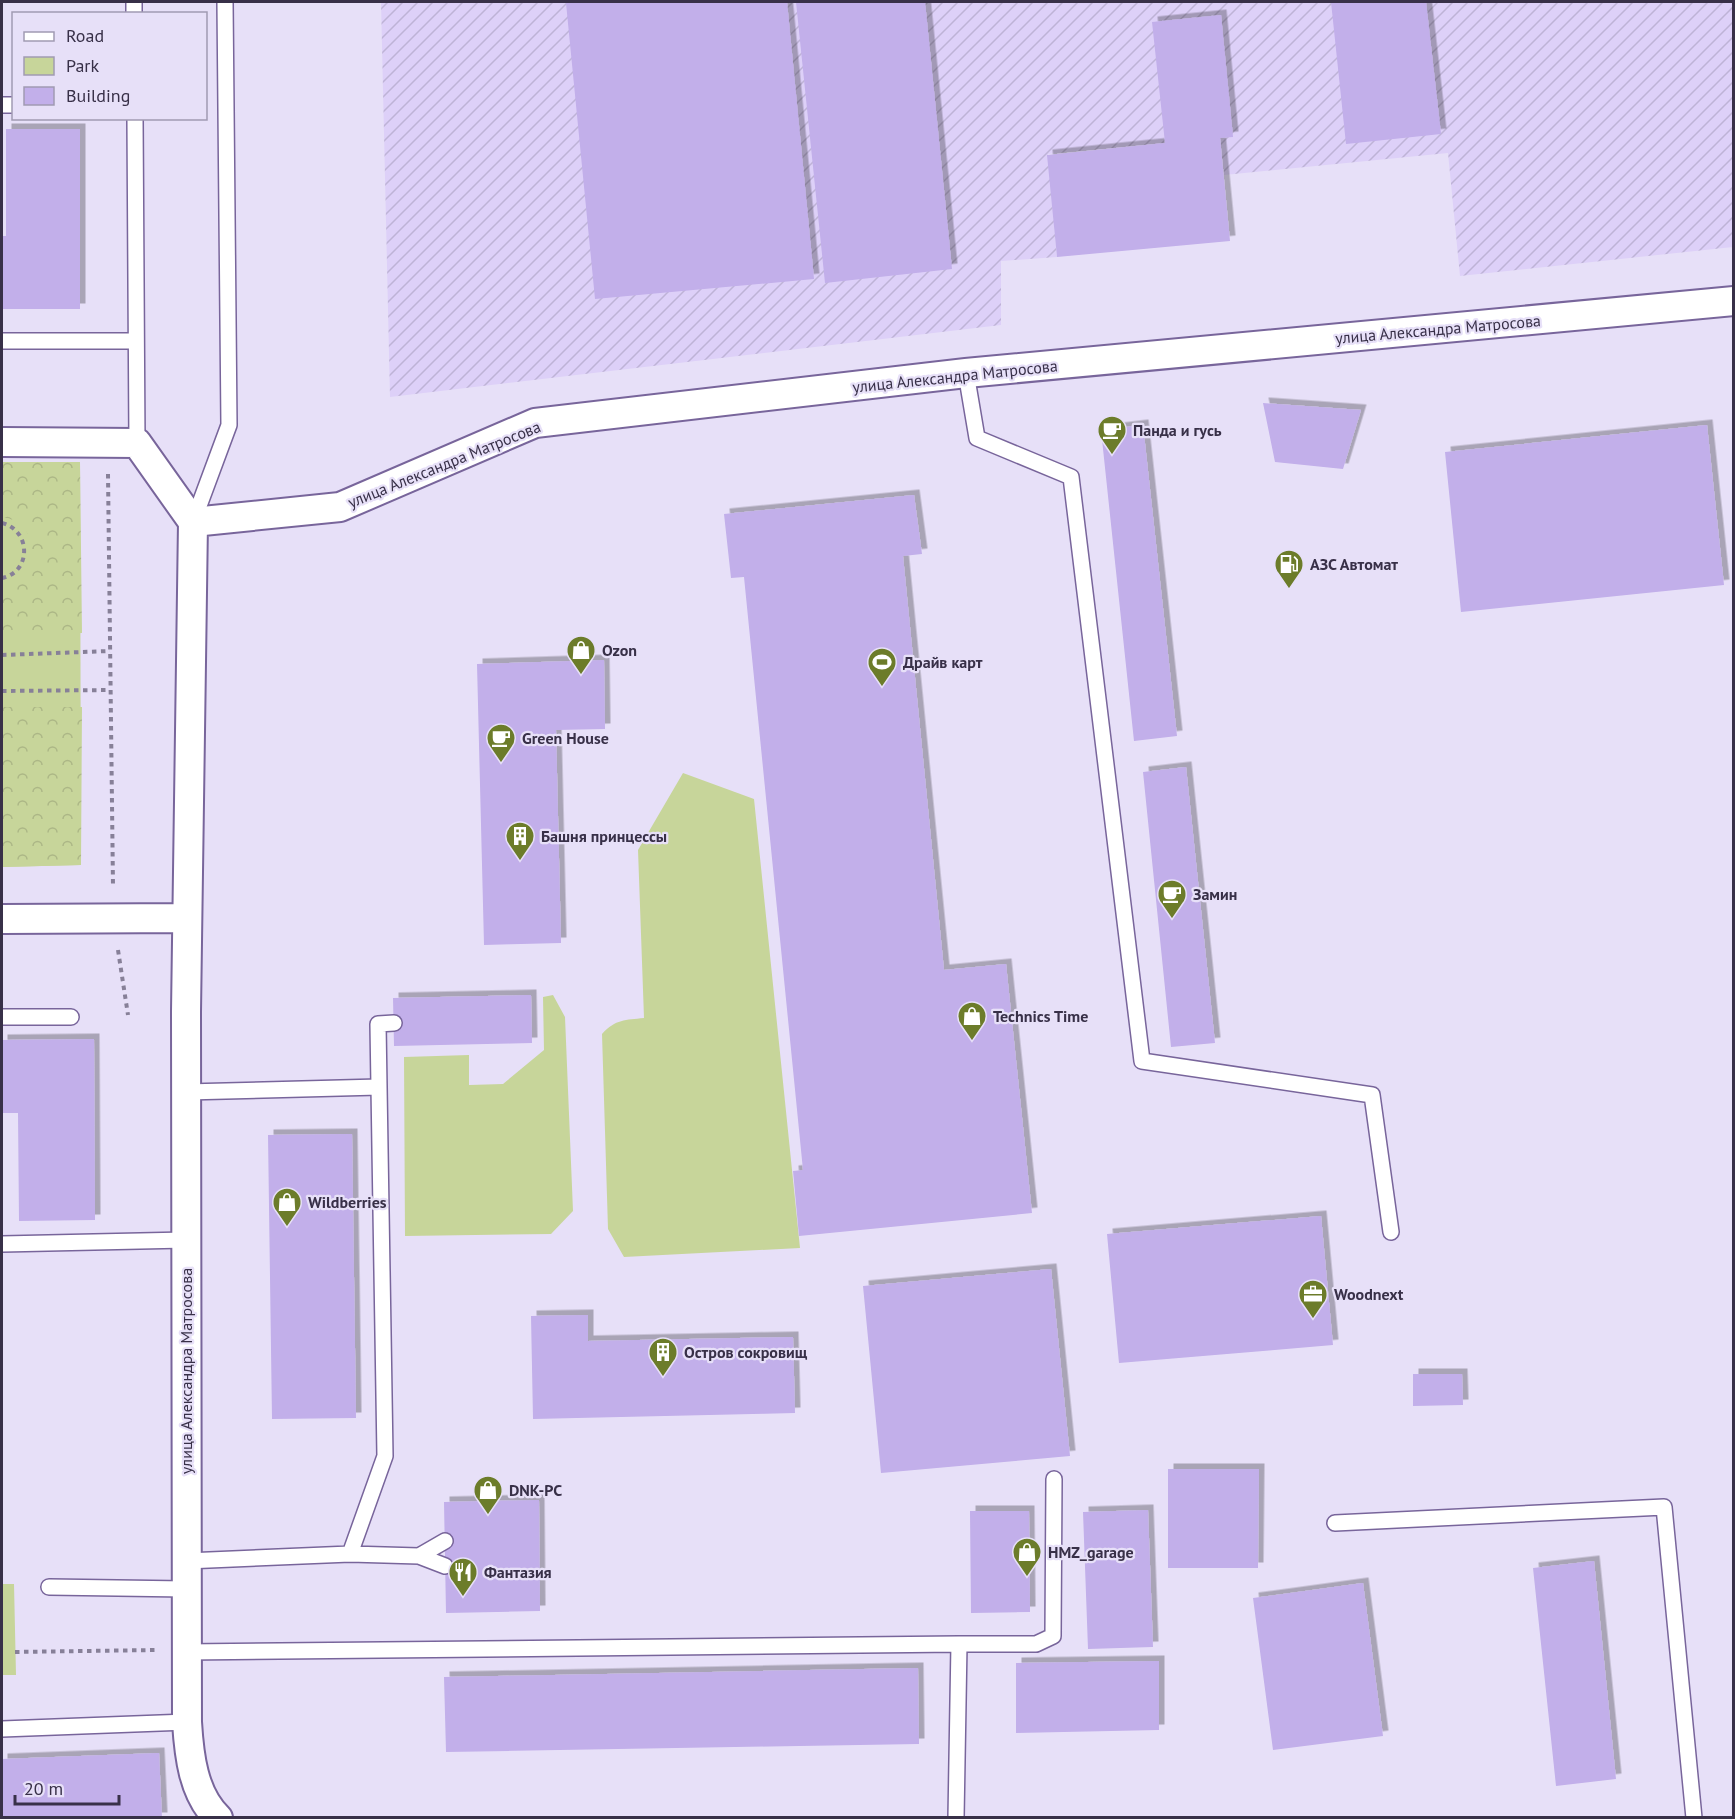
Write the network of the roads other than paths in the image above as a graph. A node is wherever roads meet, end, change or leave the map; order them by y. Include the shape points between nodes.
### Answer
1 (225, 2) edge
2 (135, 120) edge
3 (1734, 302) edge
4 (2, 341) edge
5 (135, 341) junction
6 (966, 374) junction
7 (2, 442) edge
8 (137, 443) junction
9 (193, 522) junction
10 (187, 918) junction
11 (2, 919) edge
12 (2, 1017) edge
13 (71, 1017) dead end
14 (394, 1023) dead end
15 (379, 1088) junction
16 (186, 1092) junction
17 (1391, 1233) dead end
18 (186, 1240) junction
19 (2, 1244) edge
20 (1054, 1479) dead end
21 (1335, 1523) dead end
22 (445, 1541) dead end
23 (350, 1554) junction
24 (418, 1556) junction
25 (445, 1566) dead end
26 (186, 1575) junction
27 (49, 1587) dead end
28 (958, 1644) junction
29 (174, 1651) junction
30 (187, 1722) junction
31 (2, 1730) edge
32 (208, 1813) edge
33 (956, 1818) edge
34 (1694, 1818) edge

1 - 9 lane via 229,425
2 - 5 lane
3 - 6 street, улица Александра Матросова
4 - 5 lane
5 - 8 lane
6 - 9 street, улица Александра Матросова via 535,423 340,507
6 - 17 lane via 977,438 1071,477 1142,1061 1372,1095
7 - 8 street
8 - 9 street
9 - 10 street, улица Александра Матросова
10 - 11 street
10 - 16 street, улица Александра Матросова
12 - 13 lane
14 - 15 lane via 378,1024
15 - 16 lane
15 - 23 lane via 385,1456
16 - 18 street, улица Александра Матросова
18 - 19 lane
18 - 26 street, улица Александра Матросова
20 - 28 lane via 1053,1636 1036,1644
21 - 34 lane via 1664,1507
22 - 24 lane
23 - 24 lane
23 - 26 lane
24 - 25 lane
26 - 27 lane
26 - 29 street, улица Александра Матросова
28 - 29 lane
28 - 33 lane
29 - 30 street, улица Александра Матросова
30 - 31 lane
30 - 32 street, улица Александра Матросова via 189,1756

